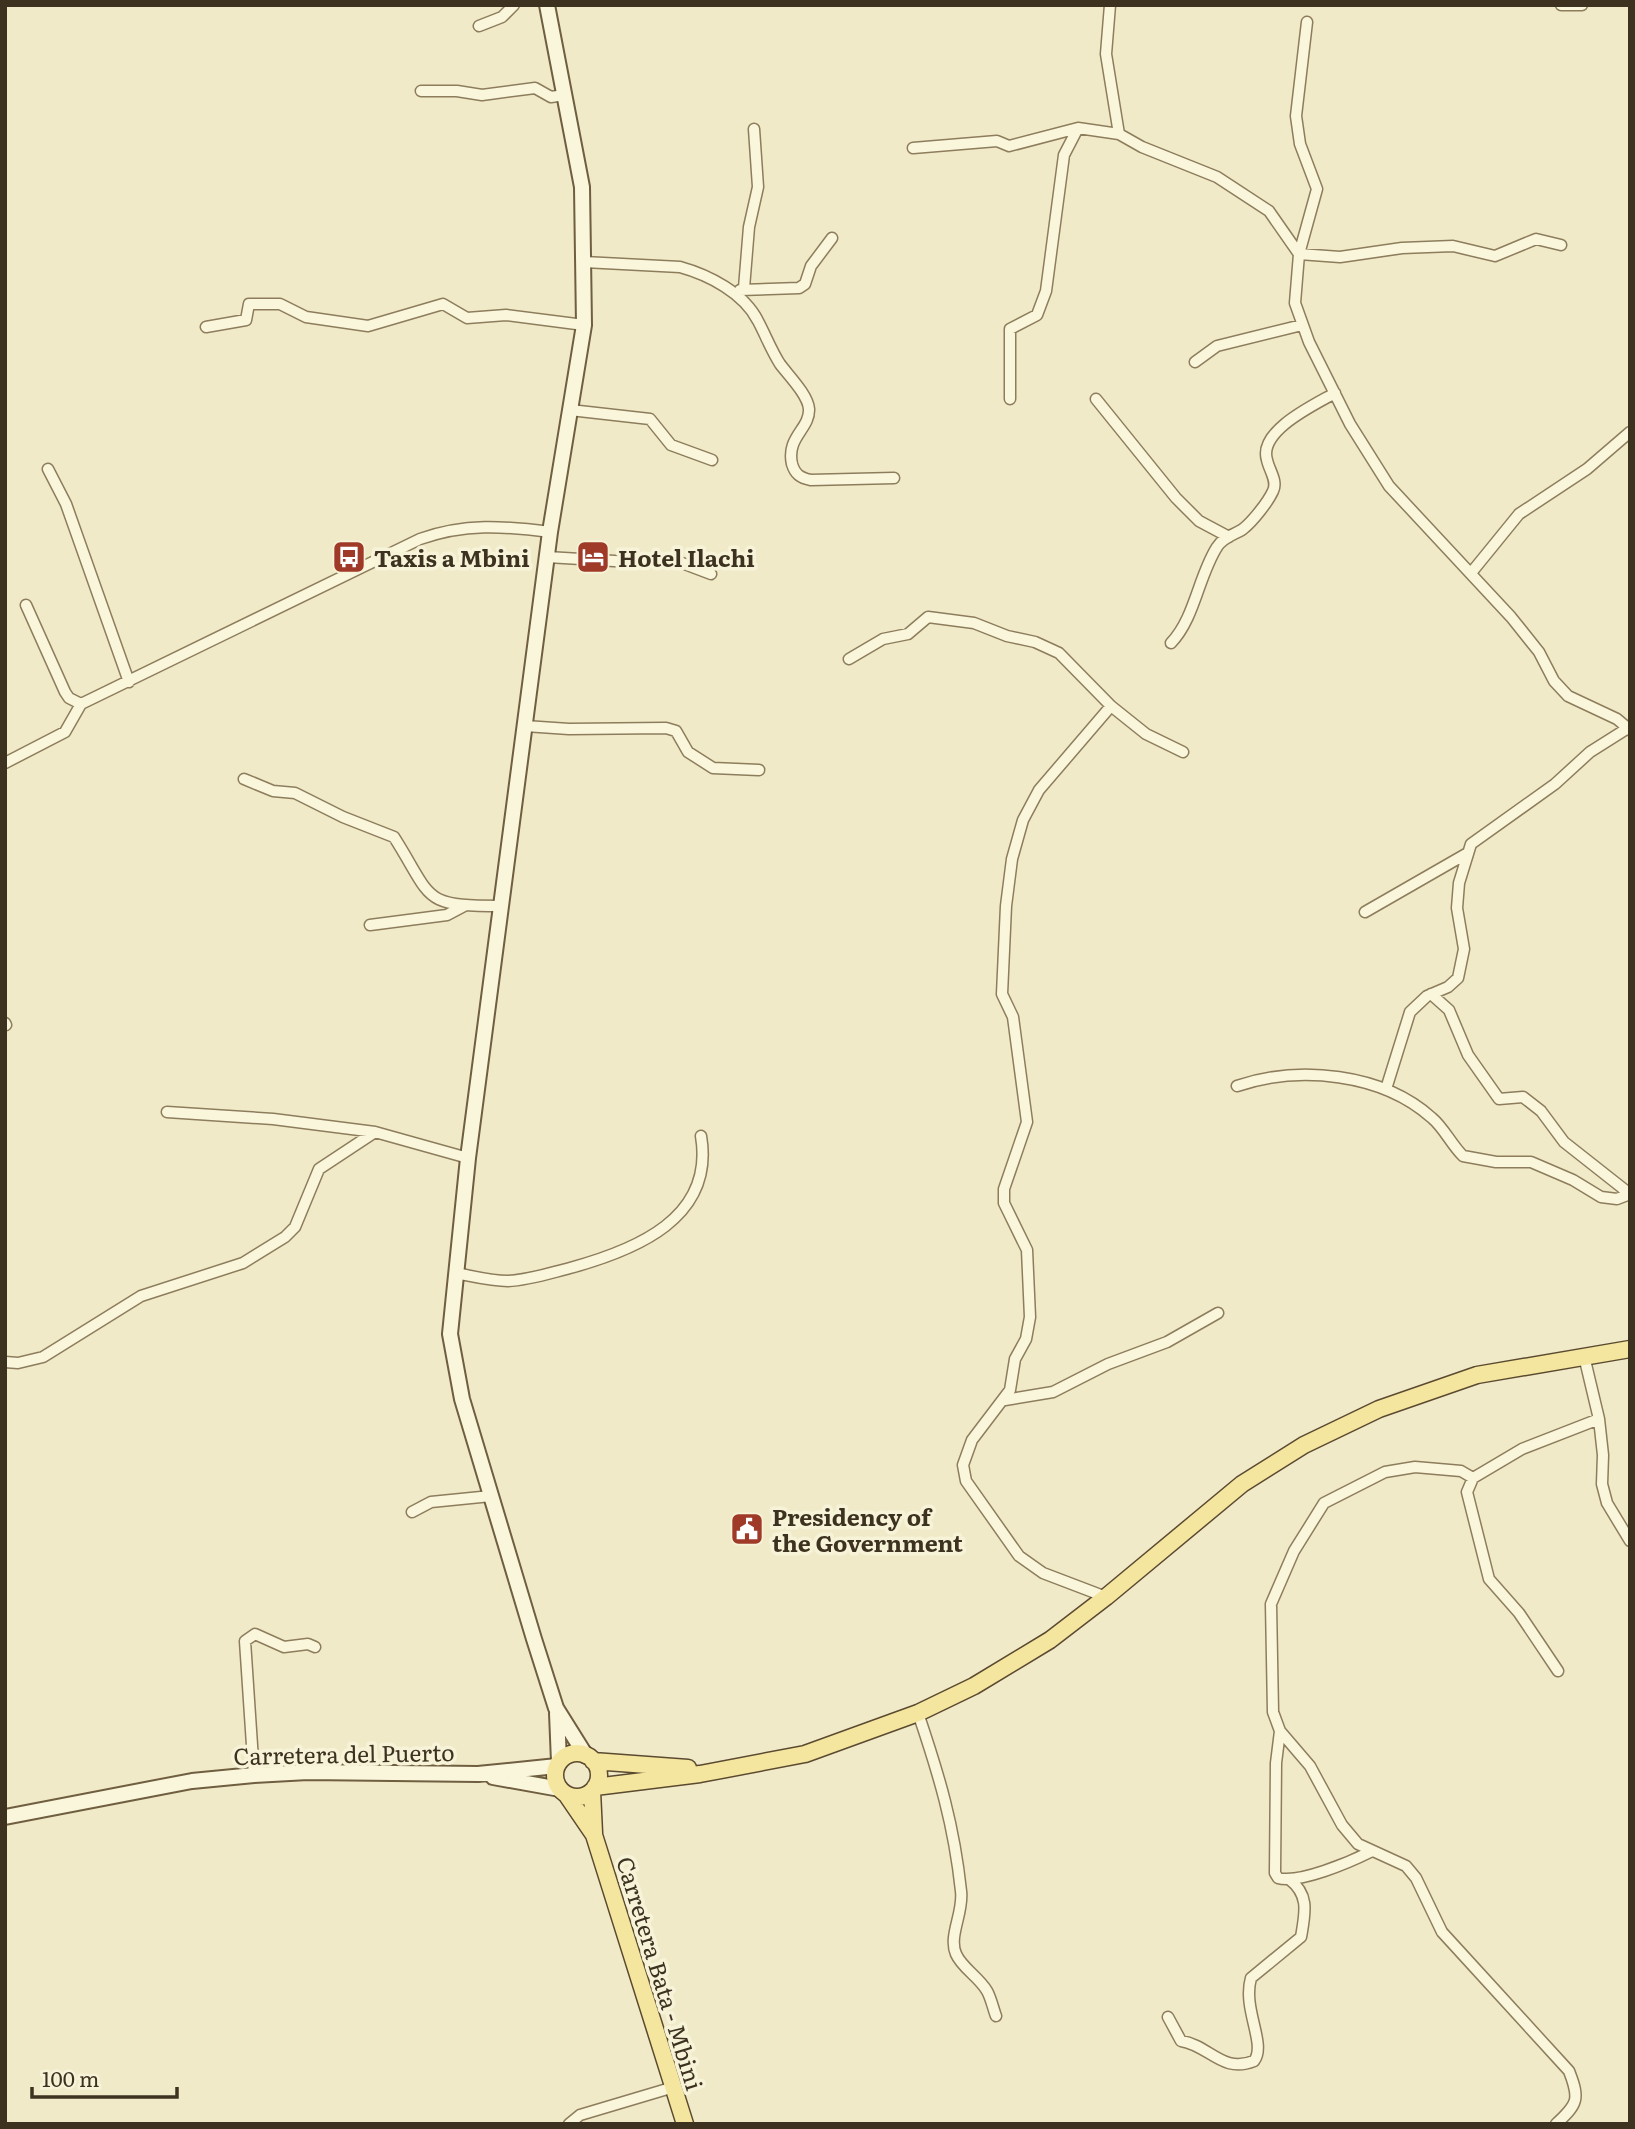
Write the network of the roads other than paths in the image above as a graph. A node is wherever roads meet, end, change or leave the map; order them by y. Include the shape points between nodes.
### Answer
1 (514, 5) edge
2 (547, 5) edge
3 (1110, 5) edge
4 (1561, 5) edge
5 (1582, 5) edge
6 (1307, 22) dead end
7 (479, 26) dead end
8 (421, 92) dead end
9 (564, 95) junction
10 (1078, 128) junction
11 (754, 129) dead end
12 (1119, 134) junction
13 (913, 148) dead end
14 (832, 238) dead end
15 (1561, 245) dead end
16 (1298, 254) junction
17 (584, 262) junction
18 (744, 288) junction
19 (733, 293) junction
20 (584, 325) junction
21 (1302, 325) junction
22 (206, 327) dead end
23 (1195, 362) dead end
24 (1335, 393) junction
25 (1010, 399) dead end
26 (1097, 399) dead end
27 (570, 410) junction
28 (1630, 432) edge
29 (712, 460) dead end
30 (48, 469) dead end
31 (894, 478) dead end
32 (550, 532) junction
33 (1228, 537) junction
34 (547, 557) junction
35 (1471, 573) junction
36 (711, 574) dead end
37 (26, 605) dead end
38 (1171, 643) dead end
39 (849, 659) dead end
40 (129, 682) junction
41 (81, 704) junction
42 (1111, 706) junction
43 (525, 726) junction
44 (1629, 729) edge
45 (1183, 751) dead end
46 (5, 763) edge
47 (760, 770) dead end
48 (244, 779) dead end
49 (1466, 854) junction
50 (464, 906) junction
51 (502, 906) junction
52 (1365, 912) dead end
53 (370, 925) dead end
54 (1431, 994) junction
55 (1237, 1086) dead end
56 (1385, 1089) junction
57 (167, 1112) dead end
58 (374, 1132) junction
59 (701, 1136) dead end
60 (468, 1158) junction
61 (1630, 1194) edge
62 (455, 1273) junction
63 (1218, 1313) dead end
64 (1630, 1349) edge
65 (1584, 1356) junction
66 (5, 1363) edge
67 (1005, 1400) junction
68 (1599, 1419) junction
69 (1473, 1478) junction
70 (491, 1496) junction
71 (412, 1512) dead end
72 (1630, 1541) edge
73 (1106, 1597) junction
74 (316, 1647) dead end
75 (1558, 1671) dead end
76 (556, 1708) junction
77 (918, 1713) junction
78 (1280, 1731) junction
79 (590, 1758) junction
80 (558, 1764) junction
81 (722, 1770) junction
82 (478, 1774) junction
83 (254, 1775) junction
84 (593, 1789) junction
85 (563, 1792) junction
86 (5, 1818) edge
87 (594, 1835) junction
88 (1370, 1852) junction
89 (1289, 1879) junction
90 (996, 2016) dead end
91 (1168, 2017) dead end
92 (674, 2087) junction
93 (569, 2124) edge
94 (685, 2124) edge
95 (1556, 2124) edge

1 - 7 street via 502,17
2 - 9 main road
3 - 12 street via 1106,54
4 - 5 street
6 - 16 street via 1296,116 1300,144 1317,189
8 - 9 street via 482,95 535,88 551,97
9 - 17 main road via 582,187
10 - 12 street
10 - 13 street via 1009,146 997,141
10 - 25 street via 1064,155 1046,291 1037,315 1010,328
11 - 18 street via 758,187
12 - 16 street via 1241,190 1269,211
14 - 18 street via 799,288
15 - 16 street via 1536,239 1495,256 1454,246 1340,257
16 - 21 street via 1295,303
17 - 19 street via 680,267
17 - 20 main road
18 - 19 street
19 - 31 street via 757,318 774,354 807,402 808,415 791,448 794,471 811,480
20 - 22 street via 506,315 467,318 443,304 368,326 306,317 281,303 253,302 246,320
20 - 27 main road
21 - 23 street via 1217,346
21 - 24 street
24 - 33 street via 1286,421 1268,445 1273,492 1247,525
24 - 35 street via 1389,486
26 - 33 street via 1176,498 1199,521
27 - 29 street via 650,419 671,445
27 - 32 main road
28 - 35 street via 1587,469 1519,514
30 - 40 street via 66,503
32 - 34 main road
32 - 40 street via 494,525 446,530 420,539
33 - 38 street via 1216,548 1184,628
34 - 36 street via 674,560
34 - 43 main road
35 - 44 street via 1539,652 1568,696
37 - 41 street via 65,692
39 - 42 street via 883,639 908,634 928,617 974,623 1059,653
40 - 41 street
41 - 46 street via 65,732
42 - 45 street via 1146,734
42 - 67 street via 1039,790 1023,820 1012,859 1002,994 1013,1017 1027,1122 1004,1189 1004,1203 1027,1250 1030,1317
43 - 47 street via 666,728 676,731 688,751 713,768
43 - 51 main road
44 - 49 street via 1590,752 1555,784 1479,836
48 - 50 street via 274,791 295,793 394,836 426,891 439,901
49 - 52 street
49 - 54 street via 1457,908 1463,961 1454,983
50 - 51 street
50 - 53 street via 447,915
51 - 60 main road
54 - 56 street via 1406,1017
54 - 61 street via 1449,1010 1468,1055 1499,1099 1523,1097 1541,1111 1564,1142
55 - 56 street via 1272,1077 1346,1078
56 - 61 street via 1434,1119 1463,1156 1496,1162 1531,1161 1573,1180 1592,1195 1617,1199
57 - 58 street
58 - 60 street
58 - 66 street via 320,1169 295,1227 285,1237 243,1263 141,1296 43,1357
59 - 62 street via 704,1169 700,1185 687,1206 636,1245 604,1259 533,1278 496,1280
60 - 62 main road
62 - 70 main road via 452,1351
63 - 67 street via 1167,1342 1108,1364 1053,1392
64 - 65 main road
65 - 68 street
65 - 73 main road via 1477,1376 1379,1409 1304,1445 1242,1484
67 - 73 street via 972,1440 964,1465 966,1481 1019,1556 1043,1573
68 - 69 street via 1522,1449
68 - 72 street via 1602,1484 1614,1517
69 - 75 street via 1467,1492 1489,1578
69 - 78 street via 1461,1471 1395,1470 1324,1503 1294,1551 1271,1604 1273,1712
70 - 71 street via 431,1502
70 - 76 main road
73 - 77 main road via 1015,1663
74 - 83 street via 284,1647 255,1634 245,1641
76 - 79 main road
76 - 80 main road
77 - 81 main road via 805,1754
77 - 90 street via 953,1834 962,1895 953,1938 956,1954 988,1992
78 - 88 street via 1310,1766 1342,1825
78 - 89 street via 1275,1873 1281,1880
79 - 80 main road via 572,1754
79 - 81 main road
79 - 84 main road via 598,1777
80 - 82 main road, Carretera del Puerto
80 - 85 main road via 555,1778
81 - 84 main road
82 - 83 main road, Carretera del Puerto
82 - 85 main road, Carretera del Puerto
83 - 86 main road, Carretera del Puerto via 192,1782
84 - 85 main road via 580,1797
84 - 87 main road, Carretera Bata - Mbini
85 - 87 main road, Carretera Bata - Mbini
87 - 92 main road, Carretera Bata - Mbini
88 - 89 street via 1345,1865
88 - 95 street via 1406,1866 1442,1932 1569,2071 1577,2092 1574,2108
89 - 91 street via 1300,1888 1305,1901 1301,1937 1251,1978 1248,2009 1259,2045 1254,2061 1233,2066 1218,2061 1194,2043 1181,2041
92 - 93 street via 580,2115
92 - 94 main road, Carretera Bata - Mbini

